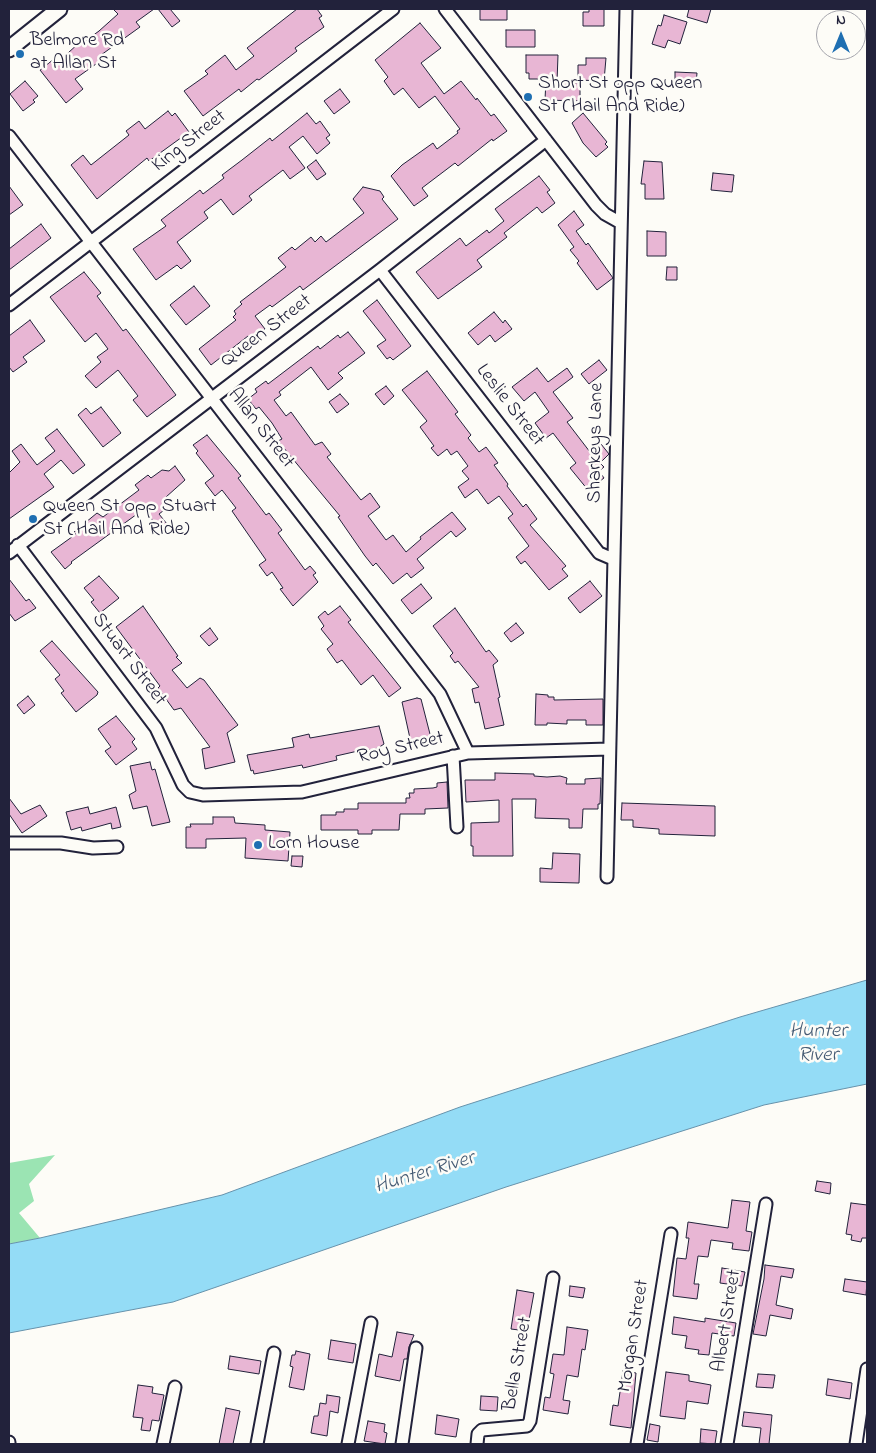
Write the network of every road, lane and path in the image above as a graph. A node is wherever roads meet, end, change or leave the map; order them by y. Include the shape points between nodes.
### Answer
1 (59, 9) edge
2 (393, 9) edge
3 (445, 9) edge
4 (626, 9) edge
5 (9, 49) edge
6 (9, 136) edge
7 (546, 140) junction
8 (621, 223) junction
9 (90, 242) junction
10 (380, 270) junction
11 (9, 304) edge
12 (211, 397) junction
13 (13, 549) edge
14 (613, 559) junction
15 (609, 749) junction
16 (468, 753) junction
17 (453, 756) junction
18 (203, 795) joint
19 (457, 827) dead end
20 (9, 843) edge
21 (117, 847) dead end
22 (607, 877) dead end
23 (766, 1204) dead end
24 (671, 1234) dead end
25 (553, 1278) dead end
26 (371, 1322) dead end
27 (416, 1348) dead end
28 (274, 1353) dead end
29 (867, 1368) edge
30 (175, 1388) dead end
31 (163, 1444) edge
32 (257, 1444) edge
33 (348, 1444) edge
34 (402, 1444) edge
35 (477, 1444) edge
36 (637, 1444) edge
37 (727, 1444) edge
38 (856, 1444) edge

1 - 5 main road
2 - 9 street, King Street
3 - 7 street
4 - 8 street, Sharkeys Lane
6 - 9 street, Allan Street
7 - 8 street via 596,205
7 - 10 street, Queen Street
8 - 14 street, Sharkeys Lane
9 - 11 street, King Street
9 - 12 street, Allan Street
10 - 12 street, Queen Street
10 - 14 street, Leslie Street via 599,553
12 - 13 street, Queen Street
12 - 16 street, Allan Street via 440,694
13 - 18 street, Stuart Street via 156,728 183,785 190,792
14 - 15 street, Sharkeys Lane
15 - 16 street, Roy Street
15 - 22 street, Sharkeys Lane
16 - 17 street, Roy Street
17 - 18 street, Roy Street via 302,792
17 - 19 street
20 - 21 street
23 - 37 street, Albert Street
24 - 36 street, Morgan Street
25 - 35 street, Bella Street via 530,1421 527,1426 482,1430
26 - 33 street
27 - 34 street
28 - 32 street
29 - 38 street
30 - 31 street

